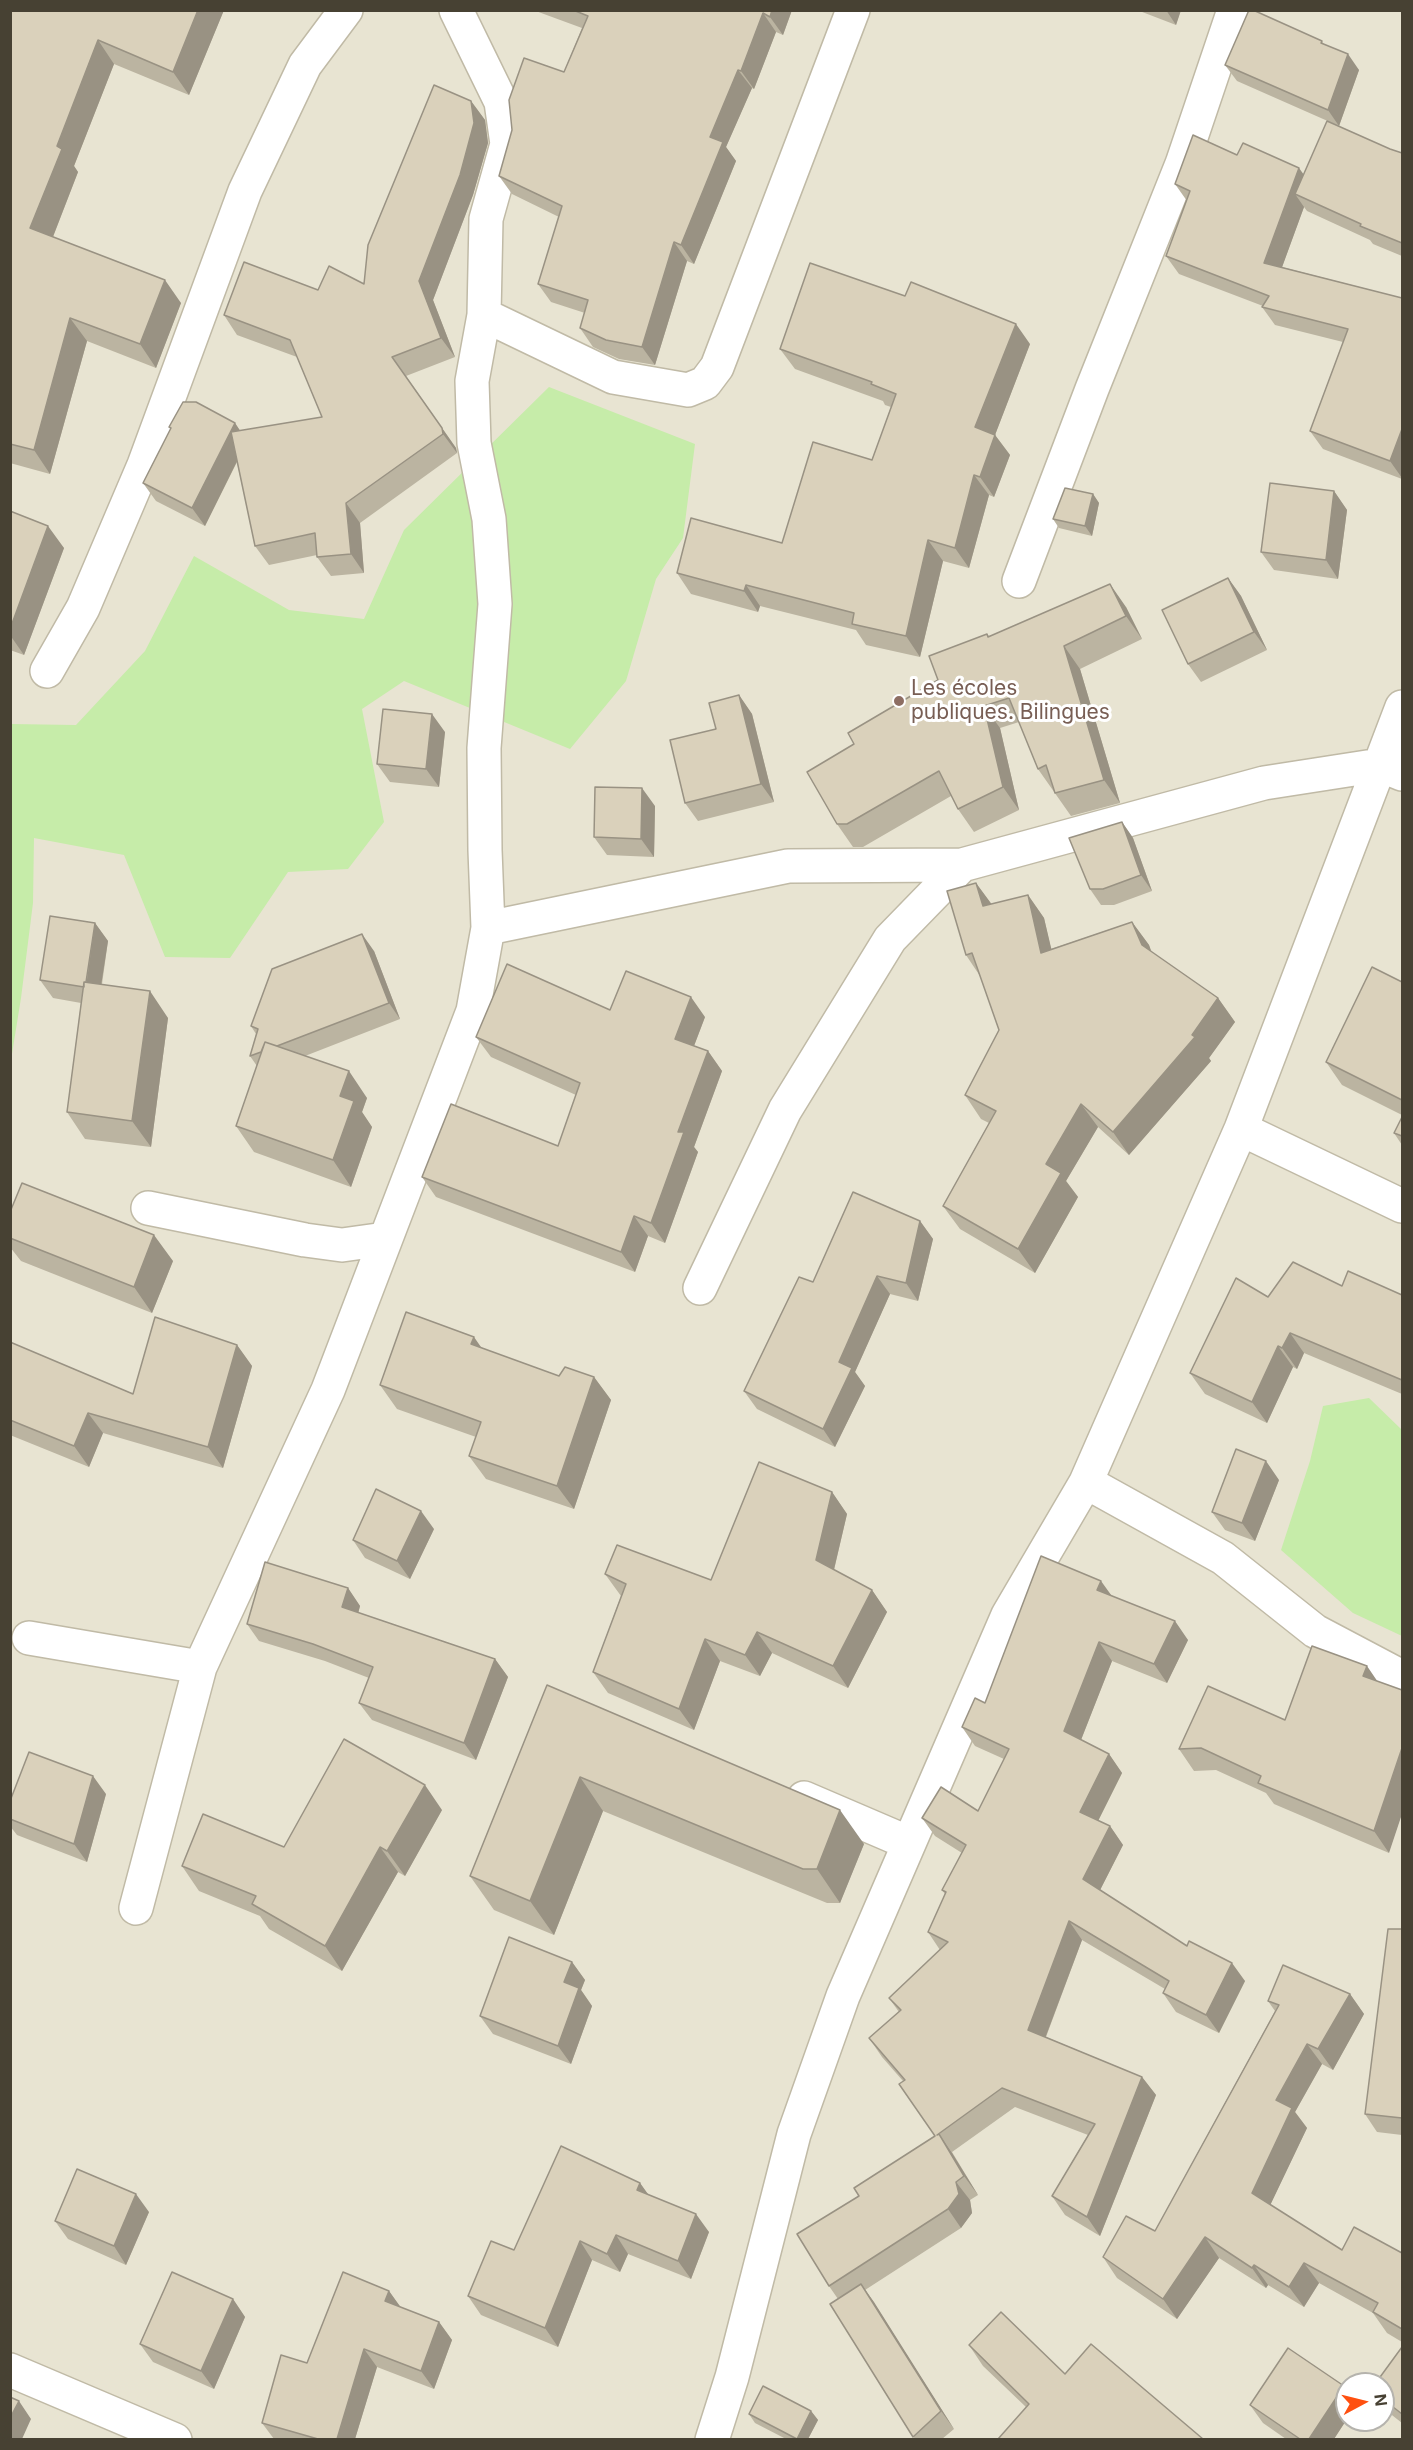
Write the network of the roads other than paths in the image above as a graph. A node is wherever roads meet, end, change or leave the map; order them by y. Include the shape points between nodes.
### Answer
1 (346, 10) edge
2 (456, 10) edge
3 (854, 10) edge
4 (1234, 10) edge
5 (484, 315) junction
6 (1019, 581) dead end
7 (47, 671) dead end
8 (1402, 707) edge
9 (1391, 769) edge
10 (962, 866) junction
11 (488, 928) junction
12 (1241, 1129) junction
13 (1402, 1206) edge
14 (148, 1208) dead end
15 (386, 1239) junction
16 (700, 1288) dead end
17 (1086, 1482) junction
18 (29, 1638) dead end
19 (200, 1667) junction
20 (1402, 1677) edge
21 (780, 1788) edge
22 (909, 1843) junction
23 (136, 1908) dead end
24 (10, 2370) edge
25 (156, 2435) edge
26 (712, 2439) edge

1 - 7 street via 305,65 245,191 144,465 83,608
2 - 5 street via 501,102 507,144 486,219
3 - 5 street via 717,367 705,383 688,390 614,377
4 - 6 street via 1182,164
5 - 11 street via 472,381 474,443 489,519 495,604 484,748
8 - 9 street
9 - 10 street via 1264,783
9 - 12 street
10 - 11 street via 788,866
10 - 16 street via 890,939 785,1110
11 - 15 street via 473,1011
12 - 13 street
12 - 17 street
14 - 15 street via 342,1245
15 - 19 street via 328,1390
17 - 20 street via 1223,1558 1315,1631
17 - 22 street via 1008,1615
18 - 19 street
19 - 23 street
21 - 22 street
22 - 26 street via 843,1996 794,2134 732,2377
24 - 25 street

